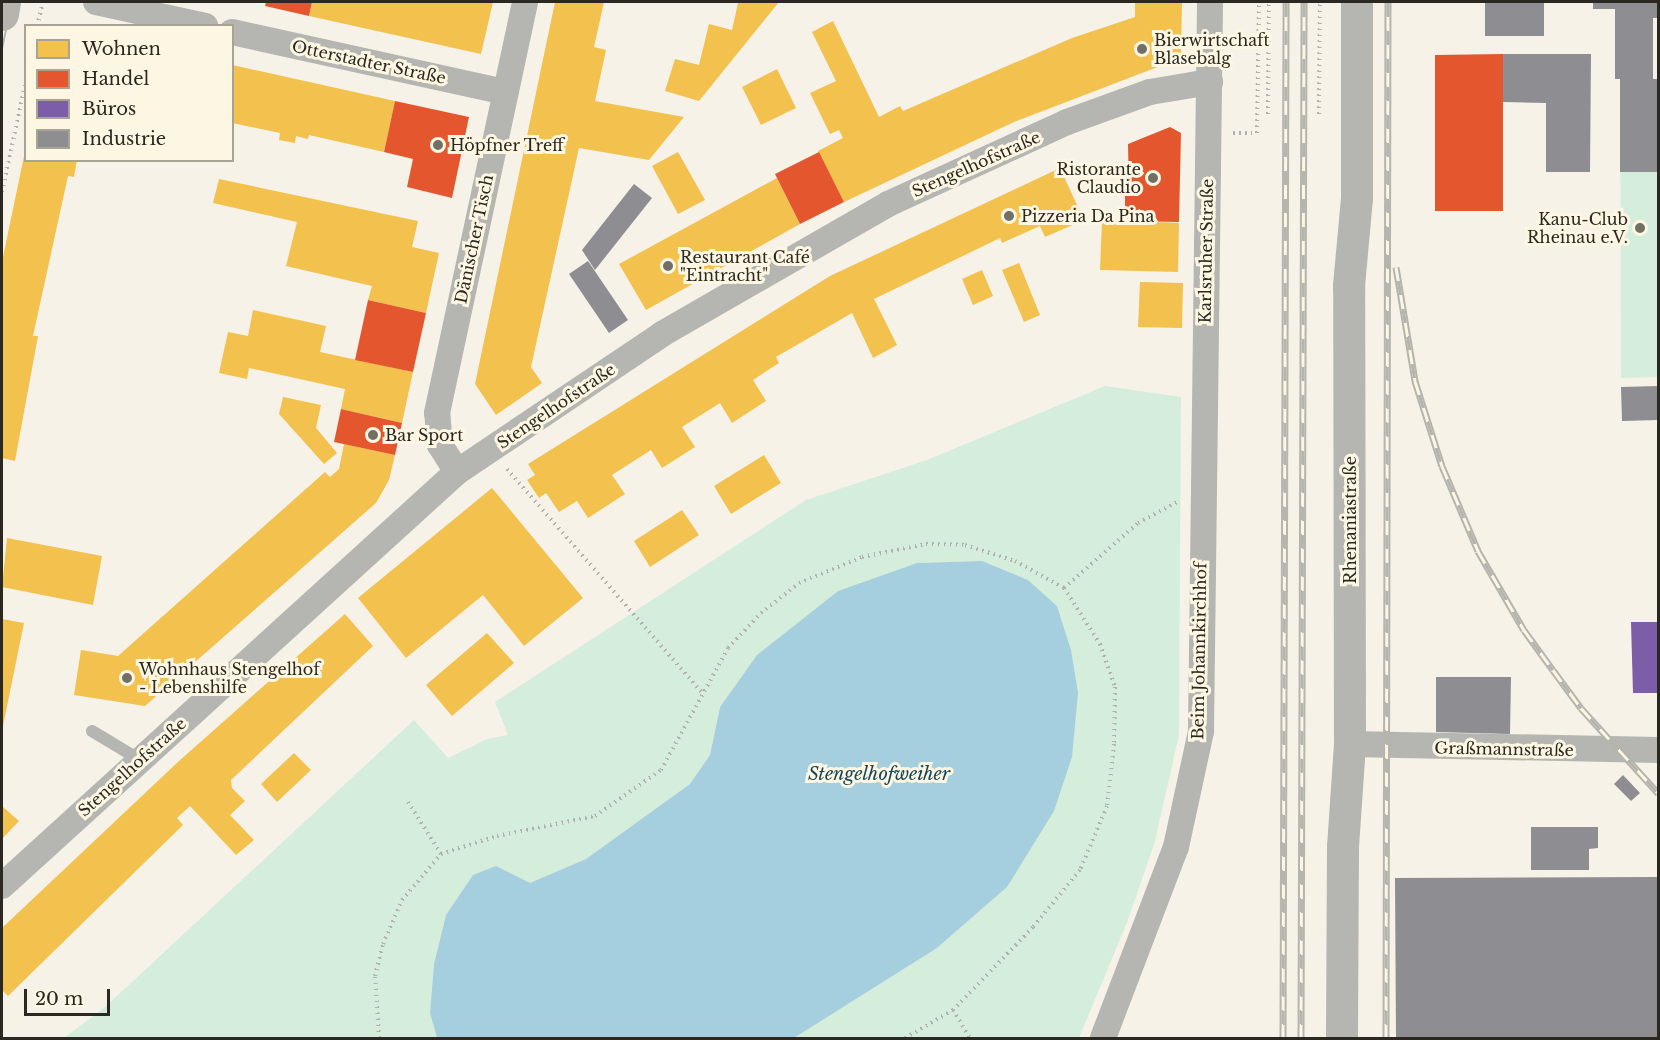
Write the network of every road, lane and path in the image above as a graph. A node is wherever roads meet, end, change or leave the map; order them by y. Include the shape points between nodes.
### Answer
1 (4, 2) edge
2 (43, 2) edge
3 (96, 2) edge
4 (525, 2) edge
5 (1210, 2) edge
6 (1259, 2) edge
7 (1269, 2) edge
8 (1320, 2) edge
9 (1357, 2) edge
10 (2, 14) edge
11 (38, 24) edge
12 (196, 24) edge
13 (234, 32) edge
14 (1209, 82) junction
15 (24, 89) edge
16 (506, 92) junction
17 (1268, 114) dead end
18 (1319, 114) dead end
19 (1209, 132) junction
20 (2, 192) edge
21 (494, 448) junction
22 (457, 472) junction
23 (1201, 500) junction
24 (1064, 588) junction
25 (703, 694) junction
26 (92, 731) dead end
27 (1350, 744) junction
28 (1659, 750) edge
29 (140, 760) junction
30 (408, 802) dead end
31 (441, 854) junction
32 (2, 886) edge
33 (953, 1010) junction
34 (379, 1038) edge
35 (905, 1038) edge
36 (970, 1038) edge
37 (1103, 1038) edge
38 (1342, 1038) edge

1 - 10 main road
2 - 11 path
3 - 12 street
4 - 16 street, Dänischer Tisch
5 - 14 street, Karlsruher Straße
6 - 19 path via 1257,133
7 - 17 path
8 - 18 path
9 - 27 street, Rhenaniastraße via 1357,198 1348,286
13 - 16 street, Otterstadter Straße
14 - 19 street, Karlsruher Straße
14 - 21 street, Stengelhofstraße via 1150,92 1067,123 888,204 662,334
15 - 20 path
16 - 22 street, Dänischer Tisch via 437,413 440,445
19 - 23 street, Karlsruher Straße
21 - 22 street, Stengelhofstraße
21 - 25 path via 508,470
22 - 29 street, Stengelhofstraße
23 - 24 path via 1161,508
23 - 37 street, Beim Johannkirchhof via 1201,731 1176,847
24 - 25 path via 1015,561 965,545 926,544 862,557 798,583 761,613 728,648
24 - 33 path via 1100,644 1115,687 1107,806 1080,870 1033,927
25 - 31 path via 661,770 595,816 497,836
26 - 29 lane
27 - 28 street, Graßmannstraße
27 - 38 street, Rhenaniastraße via 1343,847
29 - 32 street, Stengelhofstraße
30 - 31 path
31 - 34 path via 402,900 383,944 375,976
33 - 35 path
33 - 36 path

